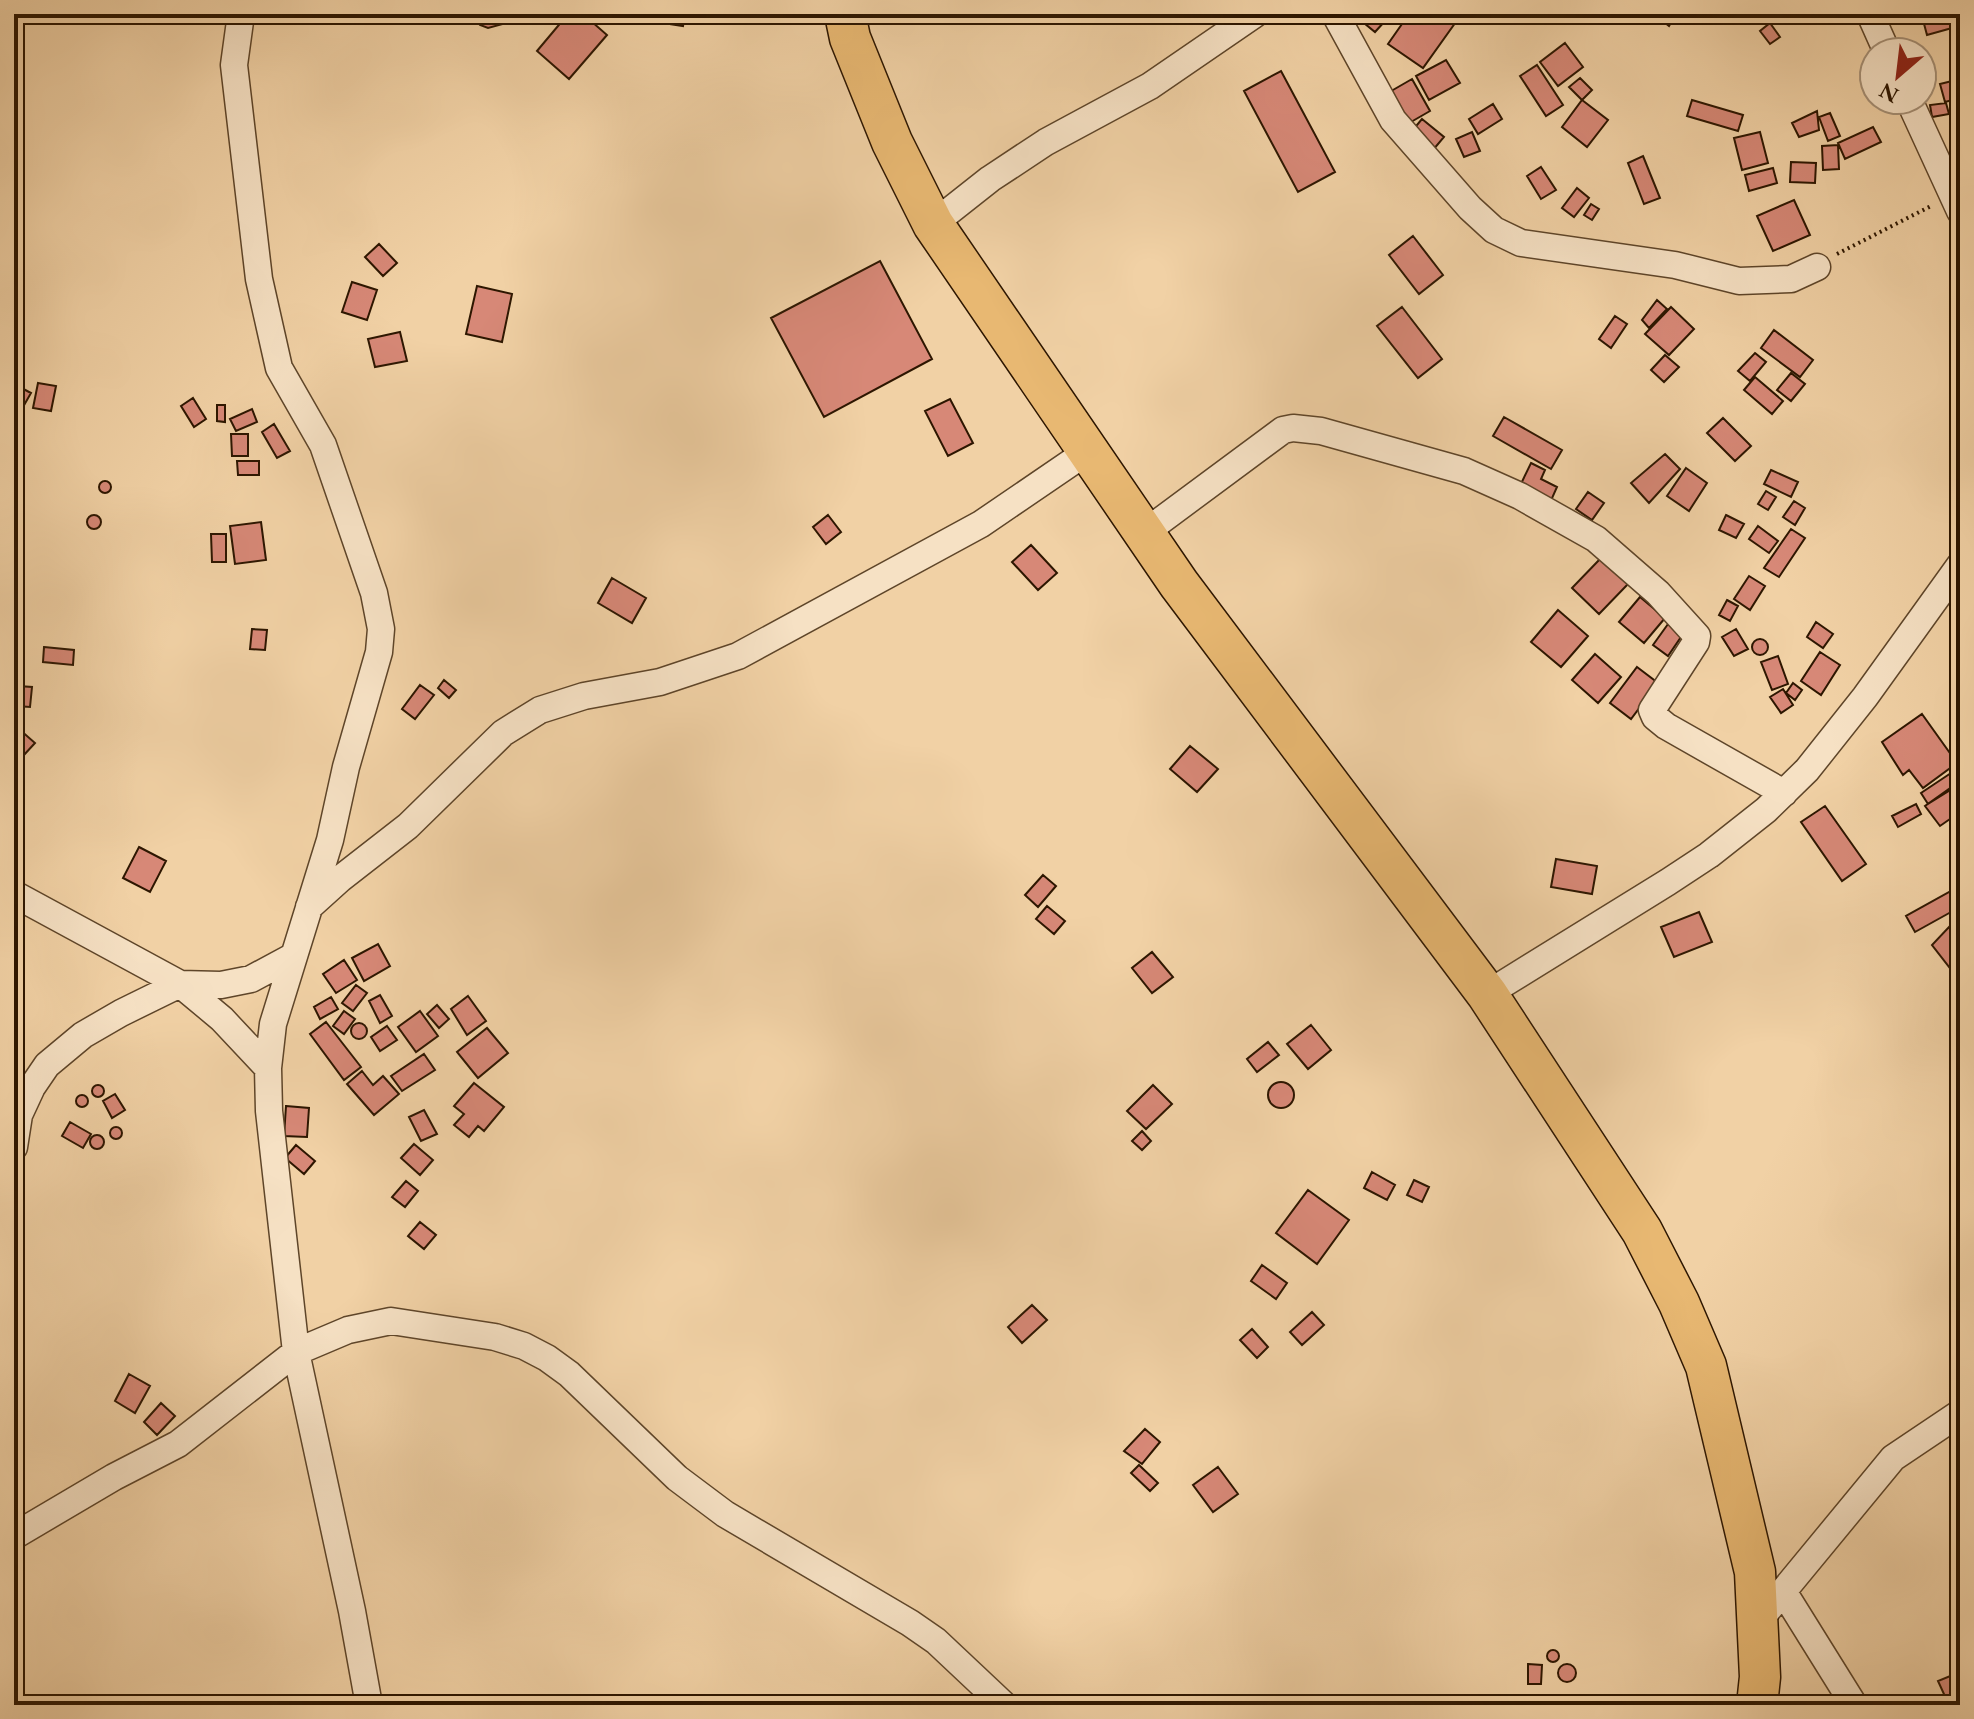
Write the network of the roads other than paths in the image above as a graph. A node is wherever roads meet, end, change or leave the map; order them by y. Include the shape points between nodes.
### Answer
1 (241, 14) edge
2 (1255, 14) edge
3 (1335, 14) edge
4 (1870, 14) edge
5 (840, 22) edge
6 (1880, 36) edge
7 (1916, 116) edge
8 (1956, 203) edge
9 (933, 224) junction
10 (1817, 267) road end
11 (1088, 451) junction
12 (1144, 533) junction
13 (1960, 565) edge
14 (1775, 801) junction
15 (14, 894) edge
16 (307, 909) junction
17 (292, 957) junction
18 (180, 984) junction
19 (1487, 994) junction
20 (268, 1068) junction
21 (14, 1147) edge
22 (296, 1352) junction
23 (1960, 1413) edge
24 (14, 1536) edge
25 (1783, 1591) junction
26 (1757, 1623) junction
27 (369, 1705) edge
28 (1004, 1705) edge
29 (1757, 1705) edge
30 (1854, 1705) edge

1 - 16 street via 234,65 254,246 272,341 289,389 323,445 374,593 381,629 330,840
2 - 9 street via 1150,86 1046,142
3 - 10 street via 1393,120 1494,230 1521,243 1675,265 1739,281 1791,279
4 - 6 street
5 - 9 main road
7 - 8 street
9 - 11 main road
11 - 12 main road
11 - 16 street via 981,524 738,656 660,682 540,710 503,733 408,826
12 - 14 street via 1260,446 1293,428 1464,471 1596,539 1658,593 1697,636 1657,698 1655,717
12 - 19 main road
13 - 14 street via 1865,697
14 - 19 street via 1709,855
15 - 18 street
16 - 17 street
17 - 18 street via 251,979
17 - 20 street via 273,1024
18 - 20 street
18 - 21 street via 83,1035 47,1065 19,1115
19 - 26 main road via 1642,1231 1701,1353 1755,1572
20 - 22 street
22 - 24 street via 178,1444
22 - 27 street
22 - 28 street via 348,1330 391,1321 524,1346 569,1374 677,1478 725,1514 923,1632
23 - 25 street via 1893,1458
25 - 26 street
25 - 30 street
26 - 29 main road

